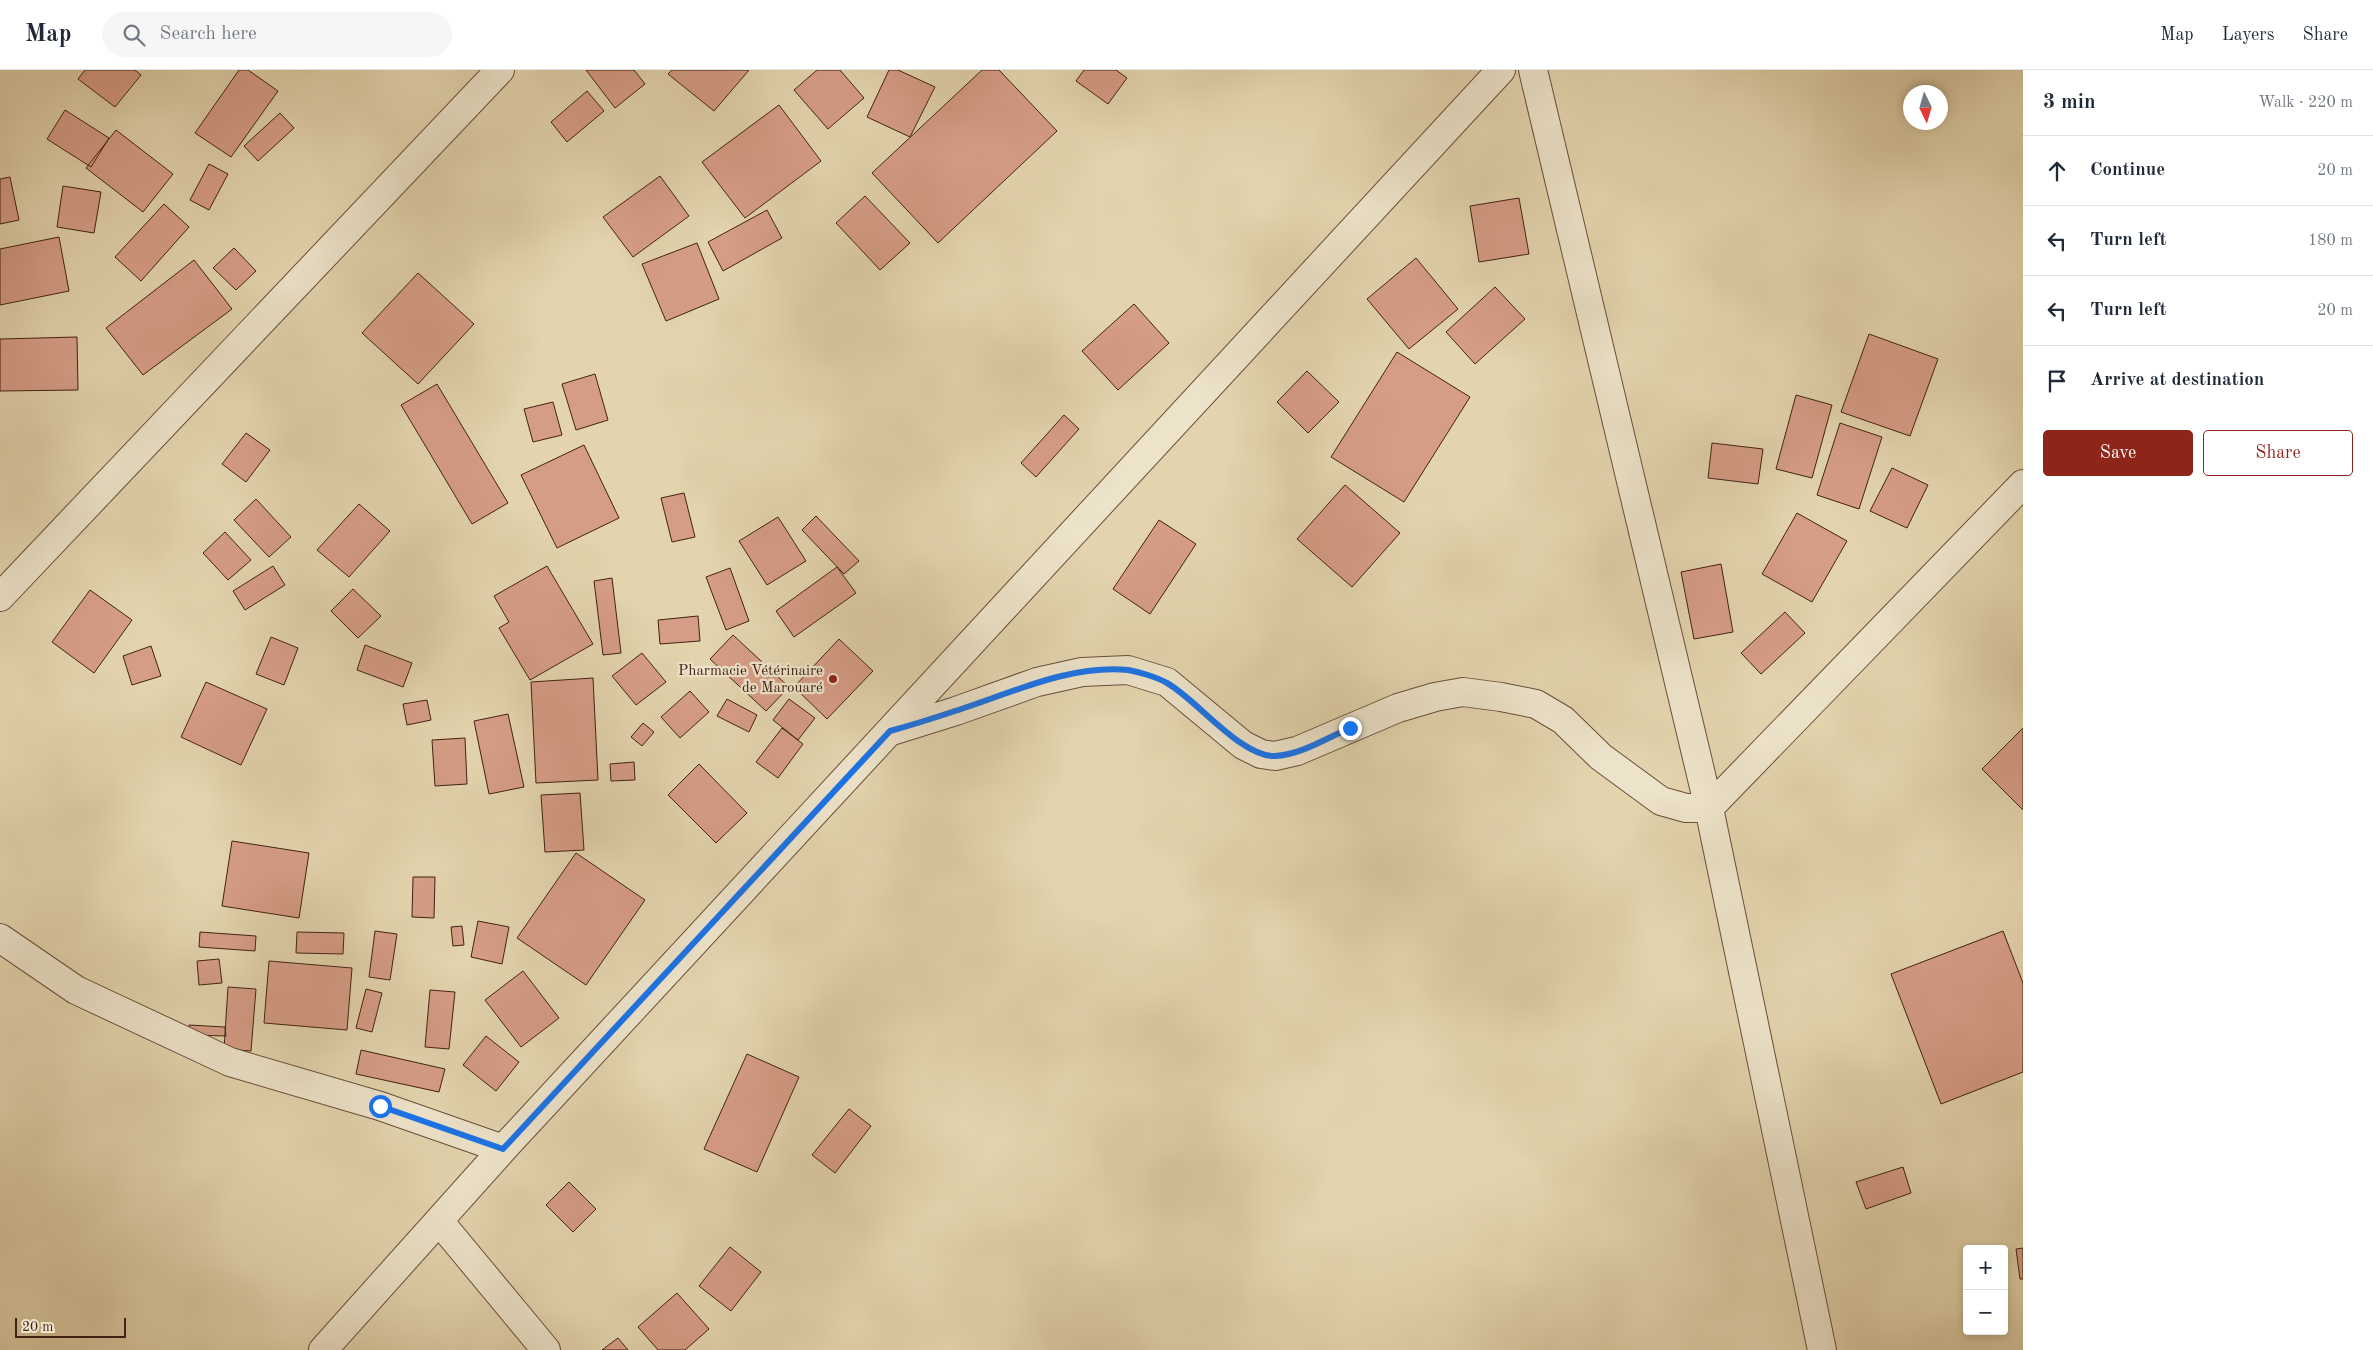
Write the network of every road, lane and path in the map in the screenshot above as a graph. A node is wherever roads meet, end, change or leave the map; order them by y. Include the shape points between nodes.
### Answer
1 (500, 70) edge
2 (1501, 70) edge
3 (1533, 70) edge
4 (2023, 484) edge
5 (0, 597) edge
6 (890, 731) junction
7 (1709, 808) junction
8 (0, 938) edge
9 (503, 1149) junction
10 (439, 1221) junction
11 (323, 1350) edge
12 (546, 1350) edge
13 (1822, 1350) edge

1 - 5 street
2 - 6 street
3 - 7 street
4 - 7 street
6 - 7 street via 1037,682 1082,672 1128,670 1167,682 1243,744 1261,754 1275,756 1297,752 1398,708 1462,692 1536,704 1563,720 1601,758 1661,801 1686,808
6 - 9 street
7 - 13 street
8 - 9 street via 76,990 230,1062 380,1106
9 - 10 street
10 - 11 street
10 - 12 street

